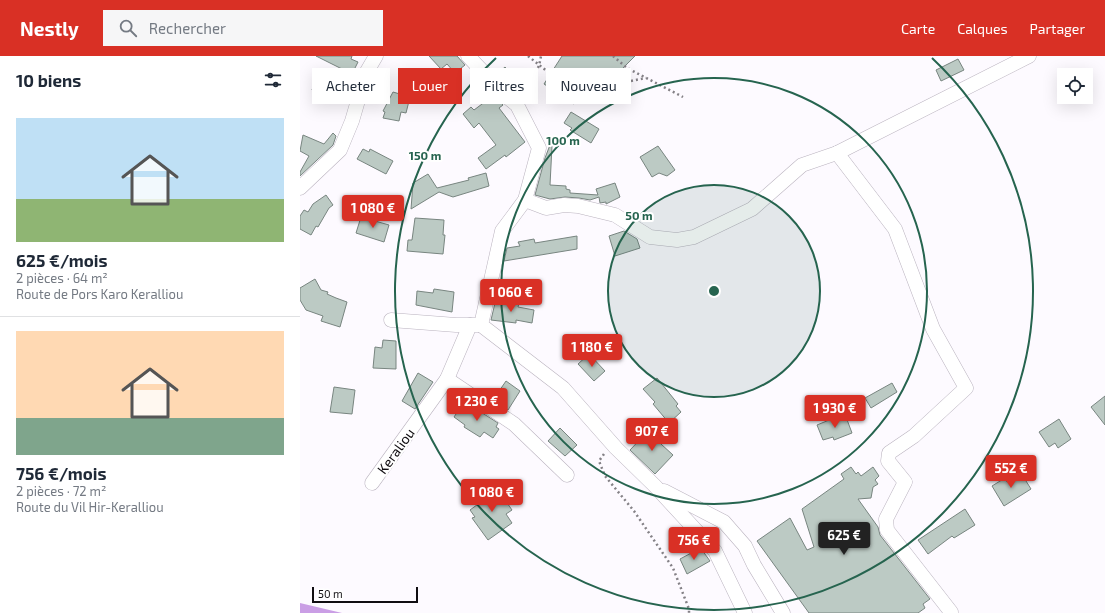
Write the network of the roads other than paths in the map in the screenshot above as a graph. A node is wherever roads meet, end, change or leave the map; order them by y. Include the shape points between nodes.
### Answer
1 (376, 56) edge
2 (468, 56) edge
3 (1029, 56) edge
4 (838, 153) junction
5 (300, 188) edge
6 (525, 200) junction
7 (391, 320) dead end
8 (476, 325) junction
9 (447, 379) junction
10 (567, 475) dead end
11 (372, 483) dead end
12 (655, 486) junction
13 (951, 612) edge
14 (745, 613) edge
15 (783, 613) edge

1 - 5 street via 366,72 352,121 340,150
2 - 6 street via 517,104 539,148
3 - 4 street
4 - 6 street via 802,165 752,209 694,237 677,240 650,237 615,215 578,206 546,208
4 - 13 street via 896,229 933,329 966,388 914,436 890,453 888,461 905,482 886,519 887,530
6 - 8 street, Keraliou via 502,231
7 - 8 street via 456,326
8 - 9 street, Keraliou
8 - 12 street via 563,388 616,448
9 - 10 street via 514,424
9 - 11 street, Keraliou
12 - 14 street via 714,551
12 - 15 street via 724,522 745,546

